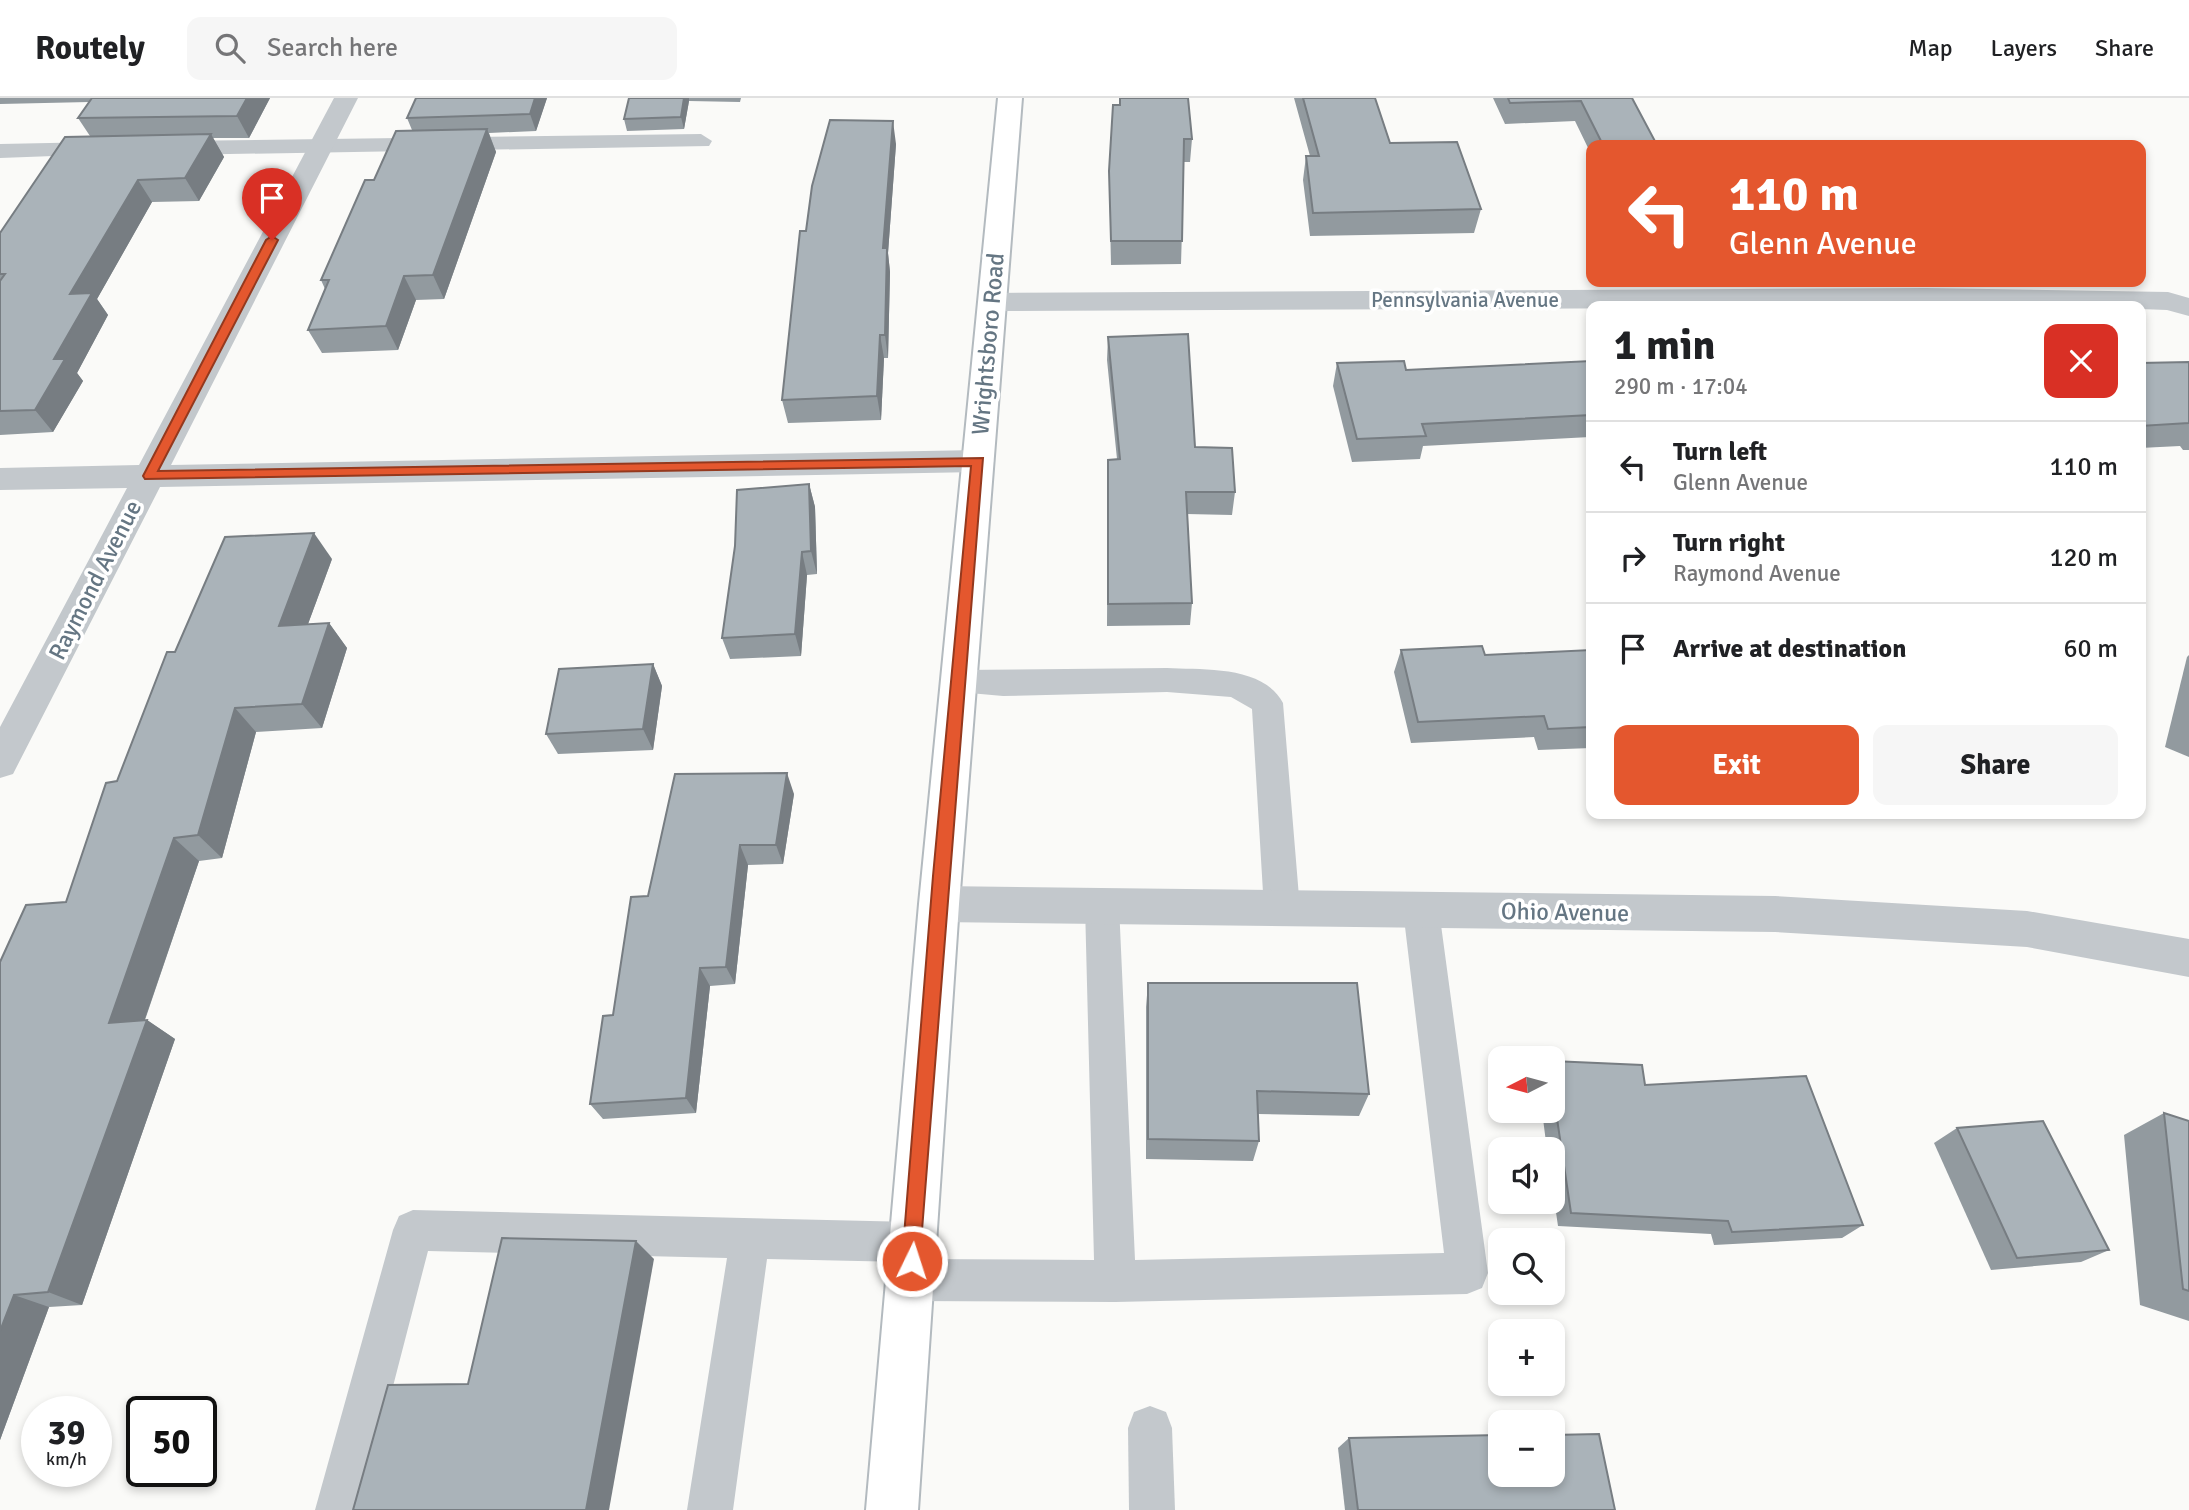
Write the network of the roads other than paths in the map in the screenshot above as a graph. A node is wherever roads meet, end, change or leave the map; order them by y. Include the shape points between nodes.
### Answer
1 (346, 98) edge
2 (1010, 98) edge
3 (701, 141) dead end
4 (321, 145) junction
5 (154, 148) edge
6 (126, 149) edge
7 (0, 151) edge
8 (992, 302) junction
9 (2189, 307) edge
10 (978, 461) junction
11 (149, 476) junction
12 (0, 479) edge
13 (958, 682) junction
14 (0, 763) edge
15 (939, 904) junction
16 (1102, 905) junction
17 (1282, 909) junction
18 (1422, 910) junction
19 (2189, 958) edge
20 (750, 1238) junction
21 (912, 1261) junction
22 (1115, 1281) junction
23 (1150, 1428) dead end
24 (338, 1510) edge
25 (710, 1510) edge
26 (892, 1510) edge
27 (1152, 1510) edge

1 - 4 street, Raymond Avenue
2 - 8 main road, Wrightsboro Road
3 - 4 lane
4 - 5 lane
4 - 11 street, Raymond Avenue
6 - 7 lane
8 - 9 street, Pennsylvania Avenue via 1926,298 2168,301
8 - 10 main road, Wrightsboro Road
10 - 11 street
10 - 13 main road, Wrightsboro Road
11 - 12 street
11 - 14 street, Raymond Avenue
13 - 15 main road, Wrightsboro Road
13 - 17 lane via 1167,680 1237,685 1267,703
15 - 16 street, Ohio Avenue
15 - 21 main road, Wrightsboro Road
16 - 17 street, Ohio Avenue
16 - 22 lane
17 - 18 street, Ohio Avenue
18 - 19 street, Ohio Avenue via 1776,915 2014,929
18 - 22 lane via 1467,1273
20 - 21 lane
20 - 24 lane via 413,1230
20 - 25 lane
21 - 22 lane
21 - 26 main road, Wrightsboro Road
23 - 27 lane

